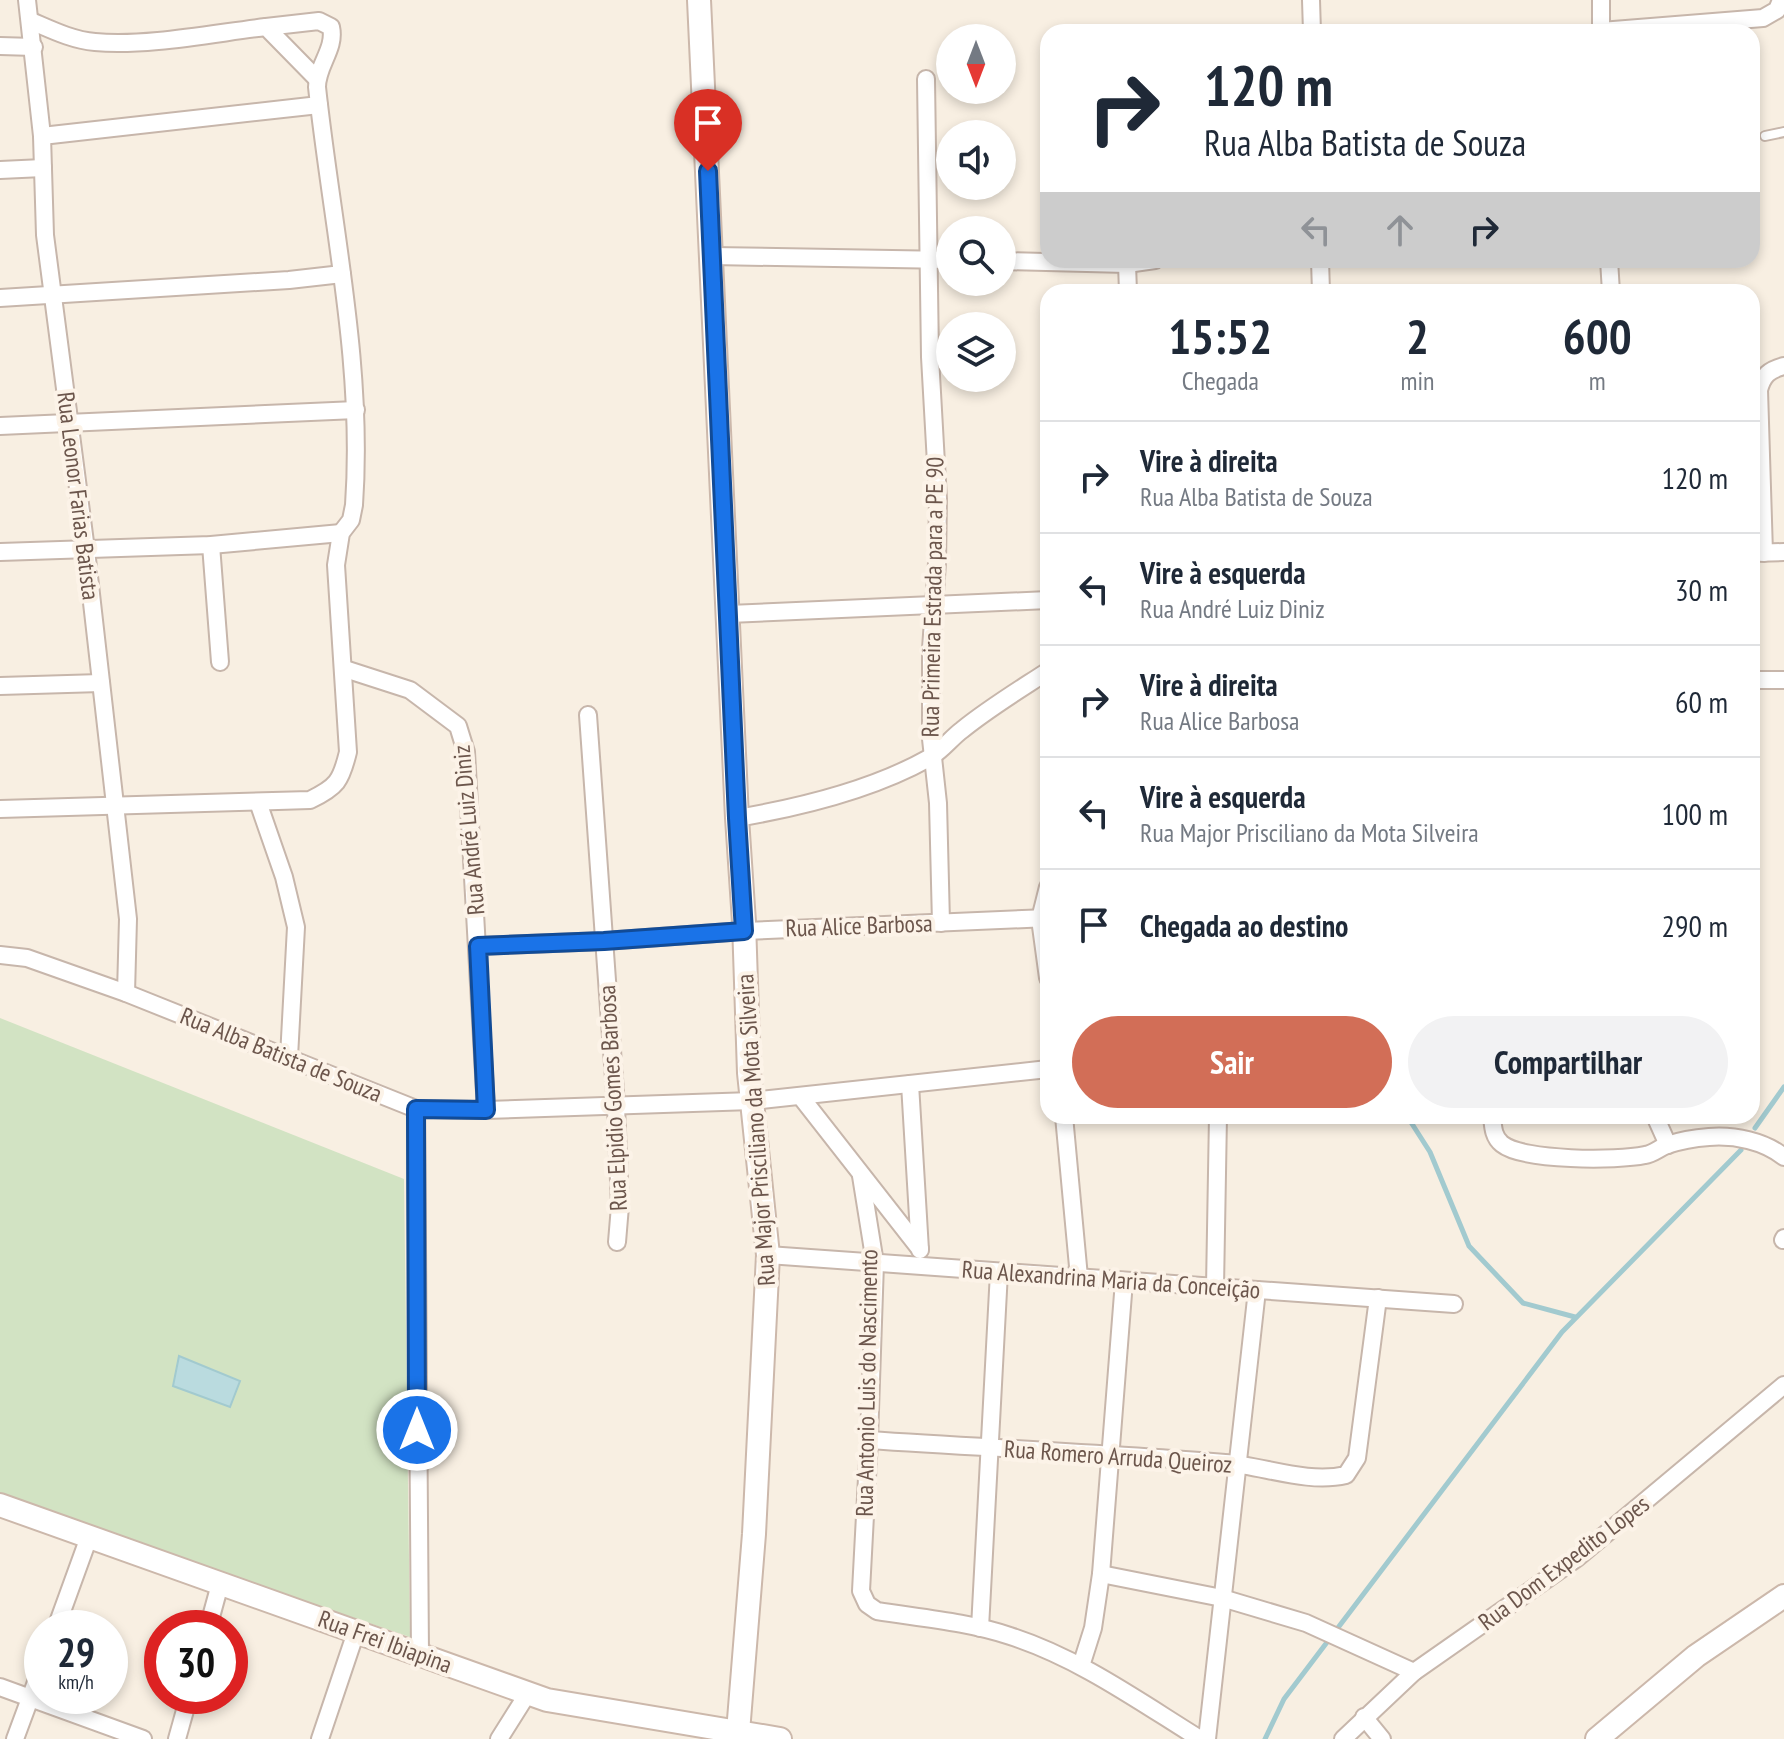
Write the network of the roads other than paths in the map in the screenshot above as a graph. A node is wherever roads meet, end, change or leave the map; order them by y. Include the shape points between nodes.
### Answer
1 (27, 0) edge
2 (699, 0) edge
3 (1311, 0) edge
4 (1601, 0) edge
5 (1781, 0) edge
6 (31, 21) junction
7 (1312, 24) edge
8 (1601, 24) edge
9 (1694, 24) edge
10 (266, 27) junction
11 (0, 46) edge
12 (34, 47) junction
13 (317, 79) junction
14 (926, 79) dead end
15 (319, 105) junction
16 (1784, 132) edge
17 (42, 136) junction
18 (1765, 136) dead end
19 (43, 168) junction
20 (0, 170) edge
21 (712, 256) junction
22 (928, 259) junction
23 (936, 259) edge
24 (1016, 261) edge
25 (1040, 262) edge
26 (342, 274) junction
27 (53, 296) junction
28 (0, 298) edge
29 (1778, 368) edge
30 (1760, 387) edge
31 (356, 410) junction
32 (70, 424) junction
33 (0, 426) edge
34 (341, 533) junction
35 (211, 545) junction
36 (86, 550) junction
37 (0, 552) edge
38 (1784, 552) edge
39 (1760, 553) edge
40 (1040, 600) edge
41 (933, 605) junction
42 (729, 614) junction
43 (220, 662) dead end
44 (345, 669) junction
45 (1040, 676) edge
46 (1760, 680) edge
47 (1784, 680) edge
48 (101, 683) junction
49 (0, 686) edge
50 (588, 715) dead end
51 (933, 756) junction
52 (258, 802) junction
53 (115, 805) junction
54 (0, 809) edge
55 (737, 818) junction
56 (1040, 919) edge
57 (941, 923) junction
58 (744, 931) junction
59 (604, 941) junction
60 (478, 946) junction
61 (0, 955) edge
62 (126, 993) junction
63 (289, 1057) junction
64 (1040, 1070) edge
65 (910, 1084) junction
66 (801, 1097) junction
67 (752, 1101) junction
68 (616, 1106) junction
69 (416, 1109) junction
70 (486, 1110) junction
71 (1065, 1124) edge
72 (1218, 1124) edge
73 (1493, 1124) edge
74 (1659, 1124) edge
75 (1668, 1145) junction
76 (1779, 1154) edge
77 (861, 1176) junction
78 (617, 1242) dead end
79 (768, 1255) junction
80 (921, 1257) junction
81 (875, 1263) junction
82 (999, 1272) junction
83 (1079, 1277) junction
84 (1124, 1281) junction
85 (1215, 1287) junction
86 (1257, 1290) junction
87 (1378, 1298) junction
88 (1454, 1304) dead end
89 (1784, 1385) edge
90 (869, 1440) junction
91 (991, 1448) junction
92 (1111, 1453) junction
93 (1236, 1464) junction
94 (0, 1505) edge
95 (89, 1537) junction
96 (1101, 1574) junction
97 (220, 1584) junction
98 (1222, 1598) junction
99 (1780, 1604) edge
100 (63, 1610) edge
101 (213, 1610) edge
102 (980, 1628) junction
103 (356, 1632) junction
104 (420, 1655) junction
105 (1081, 1666) junction
106 (1414, 1672) junction
107 (0, 1687) edge
108 (528, 1693) junction
109 (24, 1694) edge
110 (24, 1714) edge
111 (78, 1714) edge
112 (184, 1714) edge
113 (1364, 1717) junction
114 (738, 1732) junction
115 (15, 1739) edge
116 (143, 1739) edge
117 (177, 1739) edge
118 (320, 1739) edge
119 (499, 1739) edge
120 (780, 1739) edge
121 (1200, 1739) edge
122 (1207, 1739) edge
123 (1343, 1739) edge
124 (1382, 1739) edge
125 (1597, 1739) edge

1 - 6 street, Rua Leonor Farias Batista
2 - 21 main road, Rua Major Prisciliano da Mota Silveira
3 - 7 street
4 - 8 street
5 - 9 street via 1777,10 1763,18
6 - 10 street via 95,42
6 - 12 street, Rua Leonor Farias Batista
10 - 13 street
10 - 13 street via 319,21 331,27 332,43
11 - 12 street
12 - 17 street, Rua Leonor Farias Batista
13 - 15 street
14 - 22 street, Rua Primeira Estrada para a PE 90
15 - 17 street
15 - 26 street
16 - 18 lane
17 - 19 street, Rua Leonor Farias Batista
19 - 20 street
19 - 27 street, Rua Leonor Farias Batista
21 - 22 street
21 - 42 main road, Rua Major Prisciliano da Mota Silveira
22 - 23 street
22 - 41 street, Rua Primeira Estrada para a PE 90 via 938,499
24 - 25 street
26 - 27 street
26 - 31 street
27 - 28 street
27 - 32 street, Rua Leonor Farias Batista
29 - 30 street via 1763,378
31 - 32 street
31 - 34 street via 354,505
32 - 33 street
32 - 36 street, Rua Leonor Farias Batista
34 - 35 street
34 - 44 street via 336,565
35 - 36 street
35 - 43 street
36 - 37 street
36 - 48 street, Rua Leonor Farias Batista
38 - 39 street
40 - 41 street
41 - 42 street
41 - 51 street, Rua Primeira Estrada para a PE 90
42 - 55 main road, Rua Major Prisciliano da Mota Silveira
44 - 52 street via 348,752 334,788 310,800
44 - 60 street, Rua André Luiz Diniz via 410,690 458,726 466,752
45 - 51 street via 959,731
46 - 47 street
48 - 49 street
48 - 53 street, Rua Leonor Farias Batista
50 - 59 street, Rua Elpidio Gomes Barbosa
51 - 55 street via 842,792
51 - 57 street, Rua Primeira Estrada para a PE 90
52 - 53 street
52 - 63 street via 296,927
53 - 54 street
53 - 62 street, Rua Leonor Farias Batista via 128,919
55 - 58 main road, Rua Major Prisciliano da Mota Silveira
56 - 57 street, Rua Alice Barbosa
57 - 58 street, Rua Alice Barbosa
58 - 59 street, Rua Alice Barbosa
58 - 67 main road, Rua Major Prisciliano da Mota Silveira
59 - 60 street, Rua Alice Barbosa
59 - 68 street, Rua Elpidio Gomes Barbosa
60 - 70 street, Rua André Luiz Diniz
61 - 62 street, Rua Alba Batista de Souza via 27,958
62 - 63 street, Rua Alba Batista de Souza
63 - 69 street, Rua Alba Batista de Souza
64 - 65 street, Rua Alba Batista de Souza
65 - 66 street, Rua Alba Batista de Souza
65 - 80 street
66 - 67 street, Rua Alba Batista de Souza
66 - 77 street, Rua Major Prisciliano da Mota Silveira
67 - 68 street, Rua Alba Batista de Souza
67 - 79 main road, Rua Major Prisciliano da Mota Silveira
68 - 70 street, Rua Alba Batista de Souza
68 - 78 street, Rua Elpidio Gomes Barbosa
69 - 70 street, Rua Alba Batista de Souza
69 - 104 street
71 - 83 street
72 - 85 street
73 - 75 street via 1499,1142 1514,1152 1599,1160 1649,1155
74 - 75 street
75 - 76 street via 1730,1137
77 - 80 street, Rua Major Prisciliano da Mota Silveira
77 - 81 street, Rua Antonio Luis do Nascimento
79 - 81 street, Rua Alexandrina Maria da Conceição
79 - 114 main road, Rua Major Prisciliano da Mota Silveira
80 - 81 street, Rua Alexandrina Maria da Conceição
80 - 82 street, Rua Alexandrina Maria da Conceição
81 - 90 street, Rua Antonio Luis do Nascimento
82 - 83 street, Rua Alexandrina Maria da Conceição
82 - 91 street
83 - 84 street, Rua Alexandrina Maria da Conceição
84 - 85 street, Rua Alexandrina Maria da Conceição
84 - 92 street
85 - 86 street, Rua Alexandrina Maria da Conceição
86 - 87 street, Rua Alexandrina Maria da Conceição
86 - 93 street
87 - 88 street, Rua Alexandrina Maria da Conceição
87 - 93 street, Rua Romero Arruda Queiroz via 1357,1458 1346,1475 1333,1478
89 - 106 street, Rua Dom Expedito Lopes via 1577,1558
90 - 91 street, Rua Romero Arruda Queiroz
90 - 102 street, Rua Antonio Luis do Nascimento via 861,1591 867,1604 877,1611
91 - 92 street, Rua Romero Arruda Queiroz
91 - 102 street
92 - 93 street, Rua Romero Arruda Queiroz
92 - 96 street
93 - 98 street
94 - 95 main road, Rua Frei Ibiapina
95 - 97 main road, Rua Frei Ibiapina
95 - 100 street
96 - 98 street
96 - 105 street
97 - 101 street
97 - 103 main road, Rua Frei Ibiapina
98 - 106 street via 1312,1625
98 - 122 street
99 - 125 main road via 1696,1656
102 - 105 street
103 - 104 main road, Rua Frei Ibiapina
103 - 118 street
104 - 108 main road, Rua Frei Ibiapina
105 - 121 street
106 - 113 street, Rua Dom Expedito Lopes
107 - 109 street
108 - 114 main road, Rua Frei Ibiapina
108 - 119 street
110 - 115 street
111 - 116 street
112 - 117 street
113 - 123 street, Rua Dom Expedito Lopes
113 - 124 street
114 - 120 main road, Rua Frei Ibiapina

